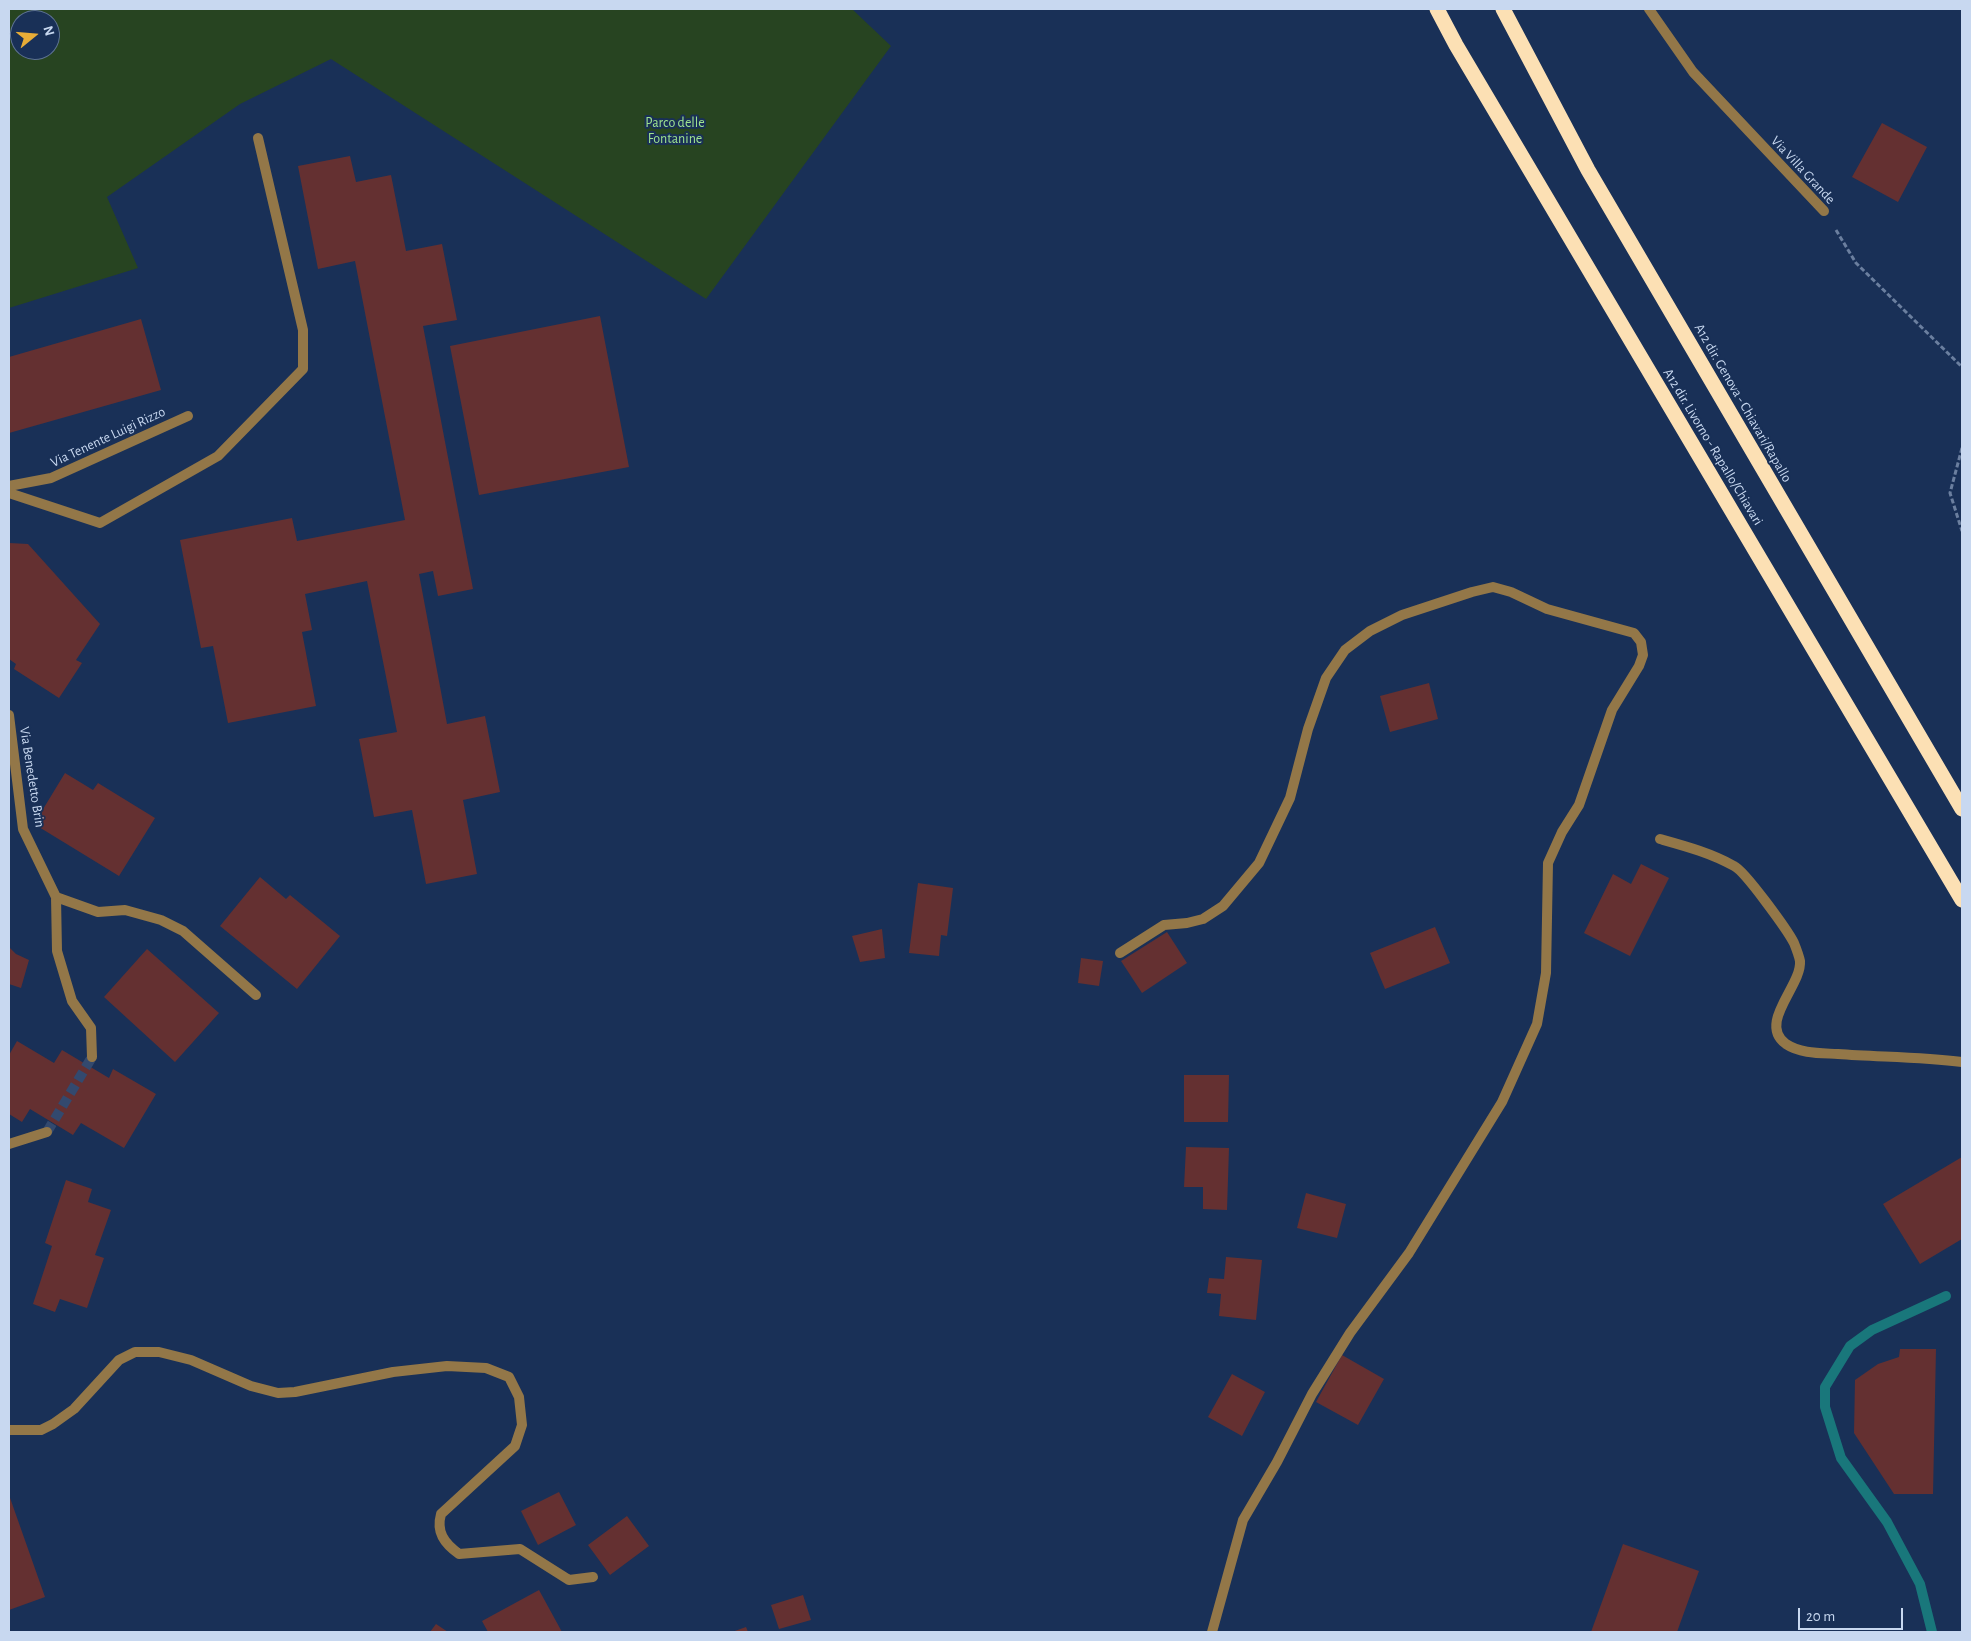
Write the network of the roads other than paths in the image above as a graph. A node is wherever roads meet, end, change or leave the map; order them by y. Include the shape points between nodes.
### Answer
1 (1437, 9) edge
2 (1503, 9) edge
3 (1649, 9) edge
4 (258, 138) dead end
5 (1824, 211) road end
6 (188, 416) dead end
7 (9, 486) edge
8 (9, 493) edge
9 (9, 715) edge
10 (1962, 809) edge
11 (1660, 839) dead end
12 (56, 897) junction
13 (1962, 900) edge
14 (1120, 953) dead end
15 (256, 995) dead end
16 (92, 1058) tunnel mouth
17 (1962, 1062) edge
18 (47, 1132) tunnel mouth
19 (9, 1144) edge
20 (9, 1430) edge
21 (593, 1577) dead end
22 (1212, 1632) edge

1 - 13 highway, A12 dir. Livorno - Rapallo/Chiavari
2 - 10 highway, A12 dir. Genova - Chiavari/Rapallo via 1588,170
3 - 5 street, Via Villa Grande via 1692,72
4 - 8 street via 303,330 303,368 218,456 100,523
6 - 7 street, Via Tenente Luigi Rizzo via 51,478
9 - 12 street, Via Benedetto Brin via 24,829
11 - 17 street via 1705,852 1737,867 1794,943 1800,961 1798,974 1778,1013 1777,1031 1785,1043 1801,1051
12 - 15 street via 98,912 125,910 183,931
12 - 16 street, Via Benedetto Brin via 57,951 72,1001 91,1028
14 - 22 street via 1164,925 1203,919 1223,906 1259,863 1290,798 1308,729 1326,678 1345,650 1370,631 1402,615 1493,587 1547,609 1634,634 1641,642 1644,655 1640,666 1612,710 1579,805 1548,863 1546,973 1537,1024 1502,1102 1409,1253 1345,1341 1312,1394 1242,1520
18 - 19 street
20 - 21 street via 41,1430 54,1424 74,1409 119,1360 135,1352 159,1352 191,1360 278,1394 393,1372 447,1366 486,1368 509,1377 519,1397 522,1425 515,1446 441,1514 438,1525 443,1536 459,1554 520,1549 570,1580

